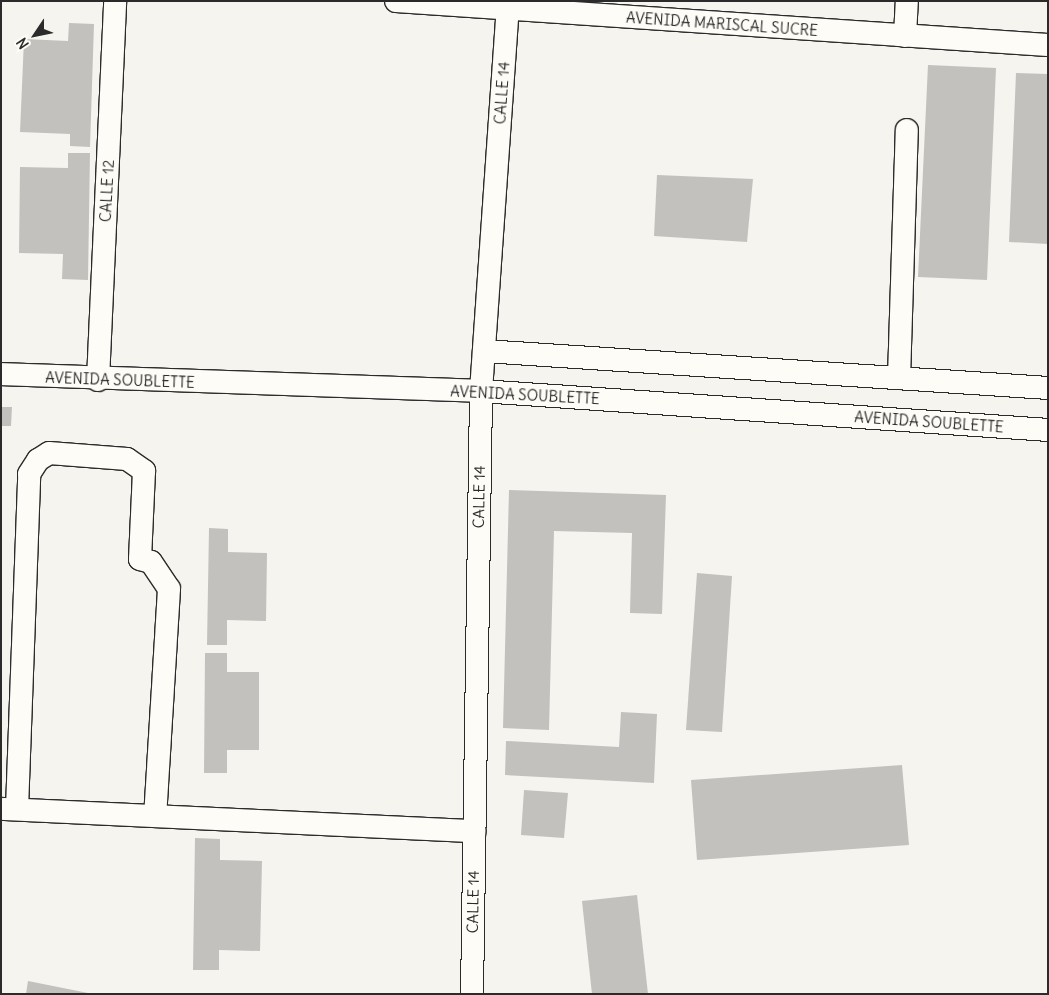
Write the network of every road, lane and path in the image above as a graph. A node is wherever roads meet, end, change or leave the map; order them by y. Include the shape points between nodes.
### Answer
1 (115, 1) edge
2 (396, 1) edge
3 (907, 1) edge
4 (508, 6) edge
5 (905, 36) junction
6 (1048, 46) edge
7 (907, 130) dead end
8 (484, 352) junction
9 (1, 374) edge
10 (898, 378) junction
11 (98, 380) junction
12 (1048, 388) edge
13 (481, 391) junction
14 (1048, 430) edge
15 (9, 809) edge
16 (155, 816) junction
17 (474, 831) junction
18 (472, 994) edge

1 - 11 street, CALLE 12
2 - 4 street, AVENIDA MARISCAL SUCRE
3 - 5 street
4 - 5 street, AVENIDA MARISCAL SUCRE
4 - 8 street, CALLE 14
5 - 6 street, AVENIDA MARISCAL SUCRE
7 - 10 street
8 - 10 street
8 - 13 street, CALLE 14
9 - 11 street, AVENIDA SOUBLETTE
10 - 12 street
11 - 13 street, AVENIDA SOUBLETTE
13 - 14 street, AVENIDA SOUBLETTE
13 - 17 street, CALLE 14
15 - 16 street
15 - 16 street via 29,474 38,460 49,454 127,458 144,471 140,559 151,562 169,589
16 - 17 street
17 - 18 street, CALLE 14

